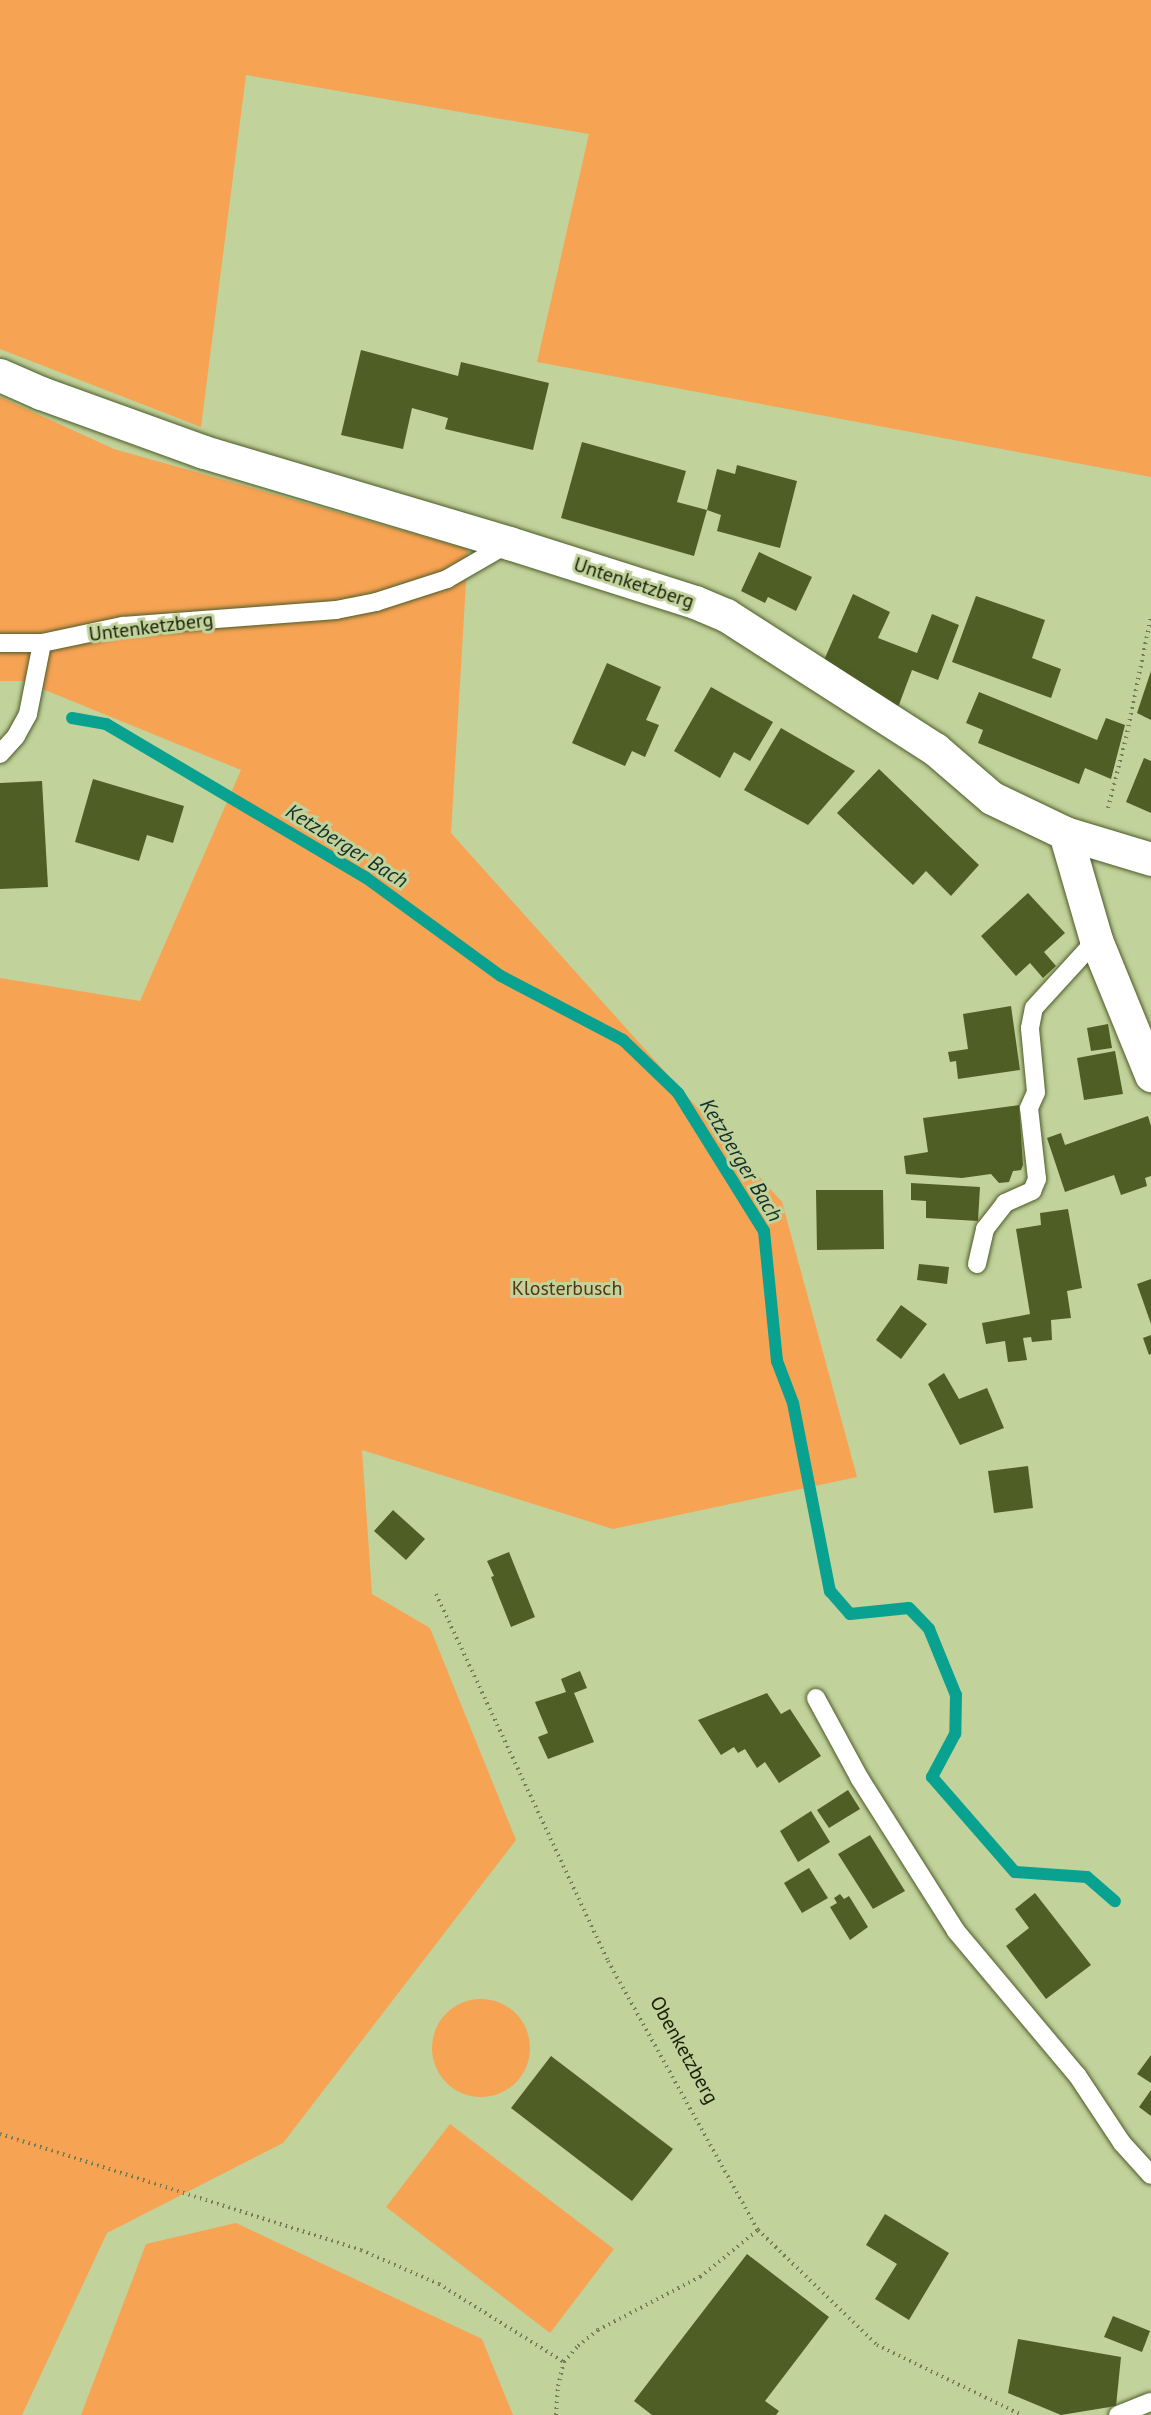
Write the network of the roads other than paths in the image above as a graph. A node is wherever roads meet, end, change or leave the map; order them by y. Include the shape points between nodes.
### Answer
1 (0, 375) edge
2 (509, 543) junction
3 (0, 643) edge
4 (42, 643) junction
5 (0, 754) edge
6 (1065, 833) junction
7 (1151, 859) edge
8 (1096, 940) junction
9 (1151, 1075) edge
10 (977, 1264) dead end
11 (816, 1698) dead end
12 (1151, 2175) edge
13 (1151, 2402) edge
14 (1118, 2415) edge

1 - 2 street via 204,452
2 - 4 lane, Untenketzberg via 447,579 376,602 336,610 123,626
2 - 6 street, Untenketzberg via 726,615 935,749 992,798
3 - 4 lane, Untenketzberg
4 - 5 lane via 28,714
6 - 7 street, Untenketzberg
6 - 8 street
8 - 9 street
8 - 10 lane via 1034,1008 1030,1028 1036,1092 1029,1108 1037,1179 1032,1191 1005,1203 985,1229
11 - 12 lane via 860,1779 956,1930 1077,2075 1122,2143
13 - 14 lane

